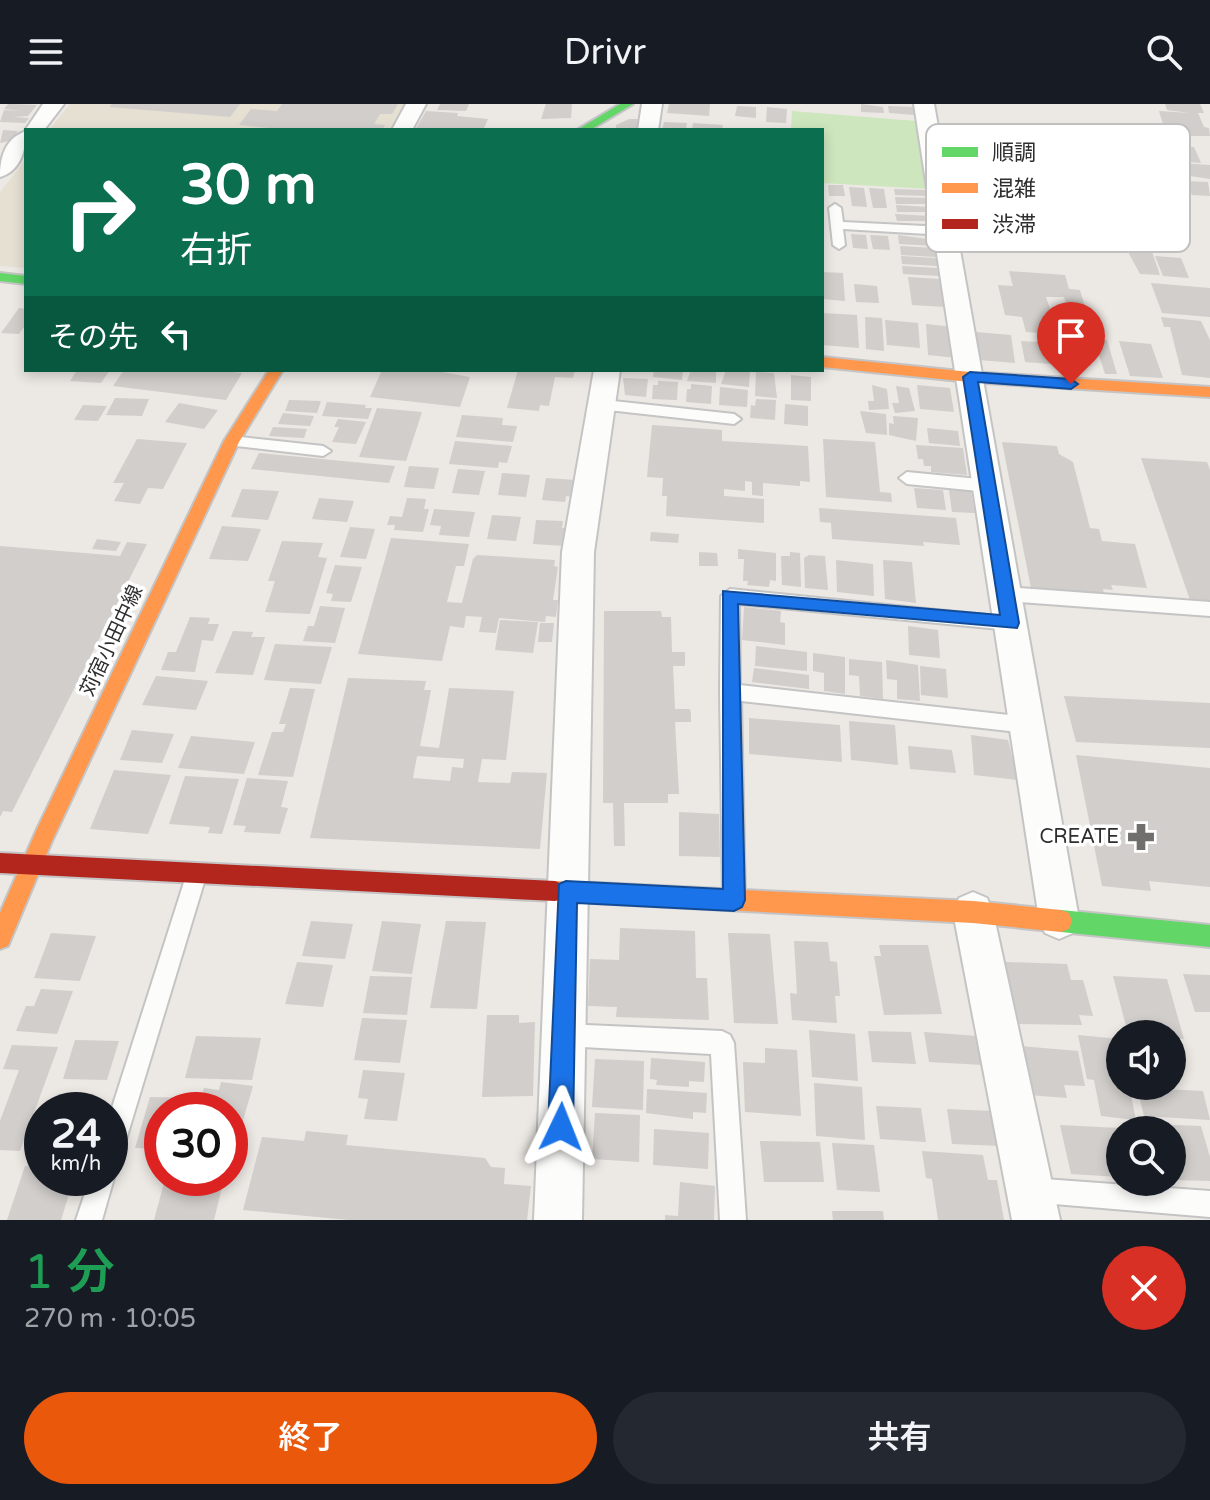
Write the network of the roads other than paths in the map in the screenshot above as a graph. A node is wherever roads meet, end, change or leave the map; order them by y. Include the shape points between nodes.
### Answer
1 (54, 104) edge
2 (416, 104) edge
3 (628, 104) edge
4 (652, 104) edge
5 (924, 104) edge
6 (927, 124) edge
7 (35, 128) edge
8 (403, 128) edge
9 (586, 128) edge
10 (648, 128) edge
11 (15, 145) edge
12 (0, 170) edge
13 (835, 208) dead end
14 (837, 225) junction
15 (926, 230) edge
16 (839, 245) dead end
17 (949, 252) edge
18 (0, 277) edge
19 (24, 280) edge
20 (824, 362) edge
21 (275, 372) edge
22 (970, 377) junction
23 (606, 388) edge
24 (1210, 392) edge
25 (734, 419) dead end
26 (232, 441) junction
27 (323, 451) dead end
28 (907, 478) dead end
29 (989, 486) junction
30 (1009, 608) junction
31 (1210, 609) edge
32 (729, 692) junction
33 (1027, 725) junction
34 (0, 863) edge
35 (31, 865) junction
36 (197, 873) junction
37 (566, 892) junction
38 (734, 900) junction
39 (973, 912) junction
40 (1059, 919) junction
41 (1210, 936) edge
42 (0, 938) edge
43 (564, 1035) junction
44 (128, 1095) edge
45 (96, 1196) edge
46 (1210, 1204) edge
47 (1033, 1205) edge
48 (89, 1220) edge
49 (558, 1220) edge
50 (733, 1220) edge

1 - 7 street
2 - 8 street
3 - 9 street
4 - 10 street
5 - 6 street
11 - 12 street
13 - 14 lane
14 - 15 lane
14 - 16 lane
17 - 22 street
18 - 19 street
20 - 22 street
21 - 26 street, 苅宿小田中線
22 - 24 street
22 - 29 street
23 - 25 lane
23 - 37 street via 578,552
26 - 27 lane
26 - 35 street, 苅宿小田中線
28 - 29 lane
29 - 30 street
30 - 31 lane
30 - 32 lane via 730,596
30 - 33 street
32 - 33 lane
32 - 38 lane
33 - 40 street
34 - 35 street
35 - 36 street
35 - 42 street, 苅宿小田中線
36 - 37 street
36 - 44 lane
37 - 38 street
37 - 43 street
38 - 39 street
39 - 40 street
39 - 47 street
40 - 41 street
43 - 49 street
43 - 50 lane via 722,1043
45 - 48 lane
46 - 47 lane

